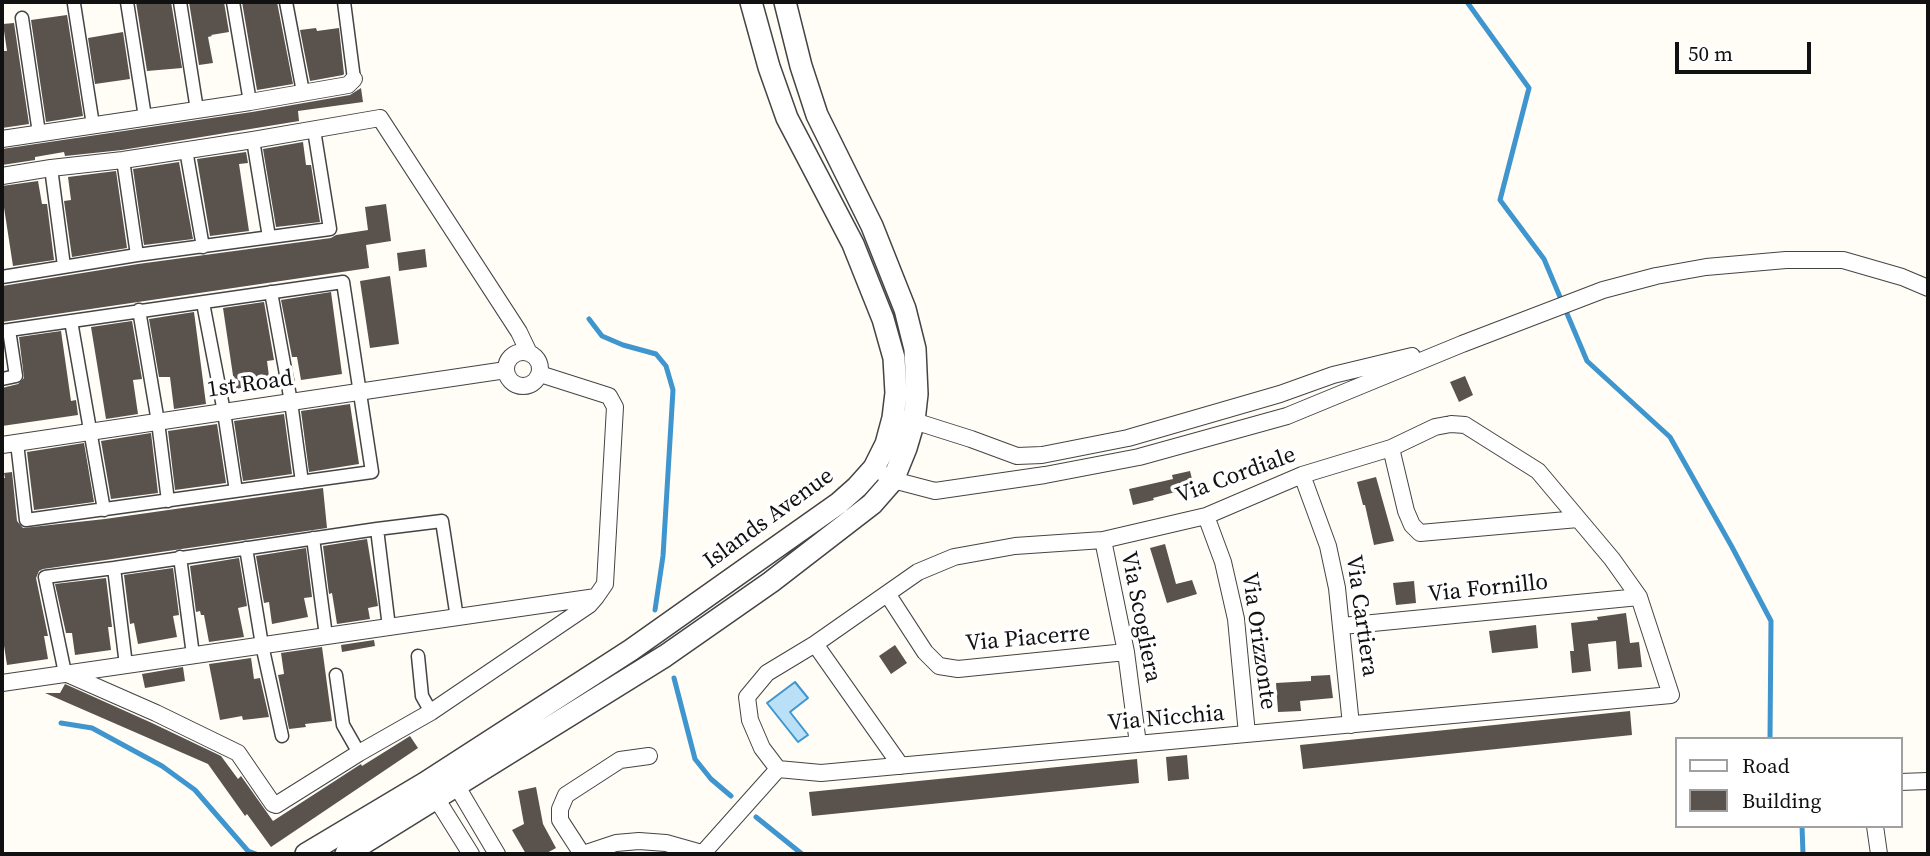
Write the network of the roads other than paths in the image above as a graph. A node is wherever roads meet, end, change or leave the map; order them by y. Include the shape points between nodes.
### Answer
1 (127, 2) edge
2 (180, 2) edge
3 (233, 2) edge
4 (286, 2) edge
5 (344, 2) edge
6 (751, 2) edge
7 (785, 2) edge
8 (74, 4) edge
9 (22, 18) dead end
10 (354, 79) joint
11 (303, 92) junction
12 (250, 102) junction
13 (197, 110) junction
14 (145, 117) junction
15 (93, 125) junction
16 (314, 130) junction
17 (39, 133) junction
18 (2, 139) edge
19 (253, 140) junction
20 (186, 150) junction
21 (122, 160) junction
22 (51, 168) junction
23 (2, 176) edge
24 (269, 237) junction
25 (203, 247) junction
26 (137, 256) junction
27 (64, 267) junction
28 (2, 277) edge
29 (1928, 288) edge
30 (271, 292) junction
31 (203, 303) junction
32 (139, 310) junction
33 (71, 321) junction
34 (5, 330) edge
35 (1462, 344) junction
36 (529, 353) junction
37 (506, 370) junction
38 (540, 374) junction
39 (2, 379) edge
40 (360, 392) junction
41 (291, 402) junction
42 (224, 412) junction
43 (904, 419) junction
44 (158, 422) junction
45 (91, 432) junction
46 (9, 444) edge
47 (1391, 448) junction
48 (1017, 456) junction
49 (874, 468) junction
50 (1302, 475) junction
51 (1019, 478) junction
52 (892, 480) junction
53 (302, 482) junction
54 (236, 491) junction
55 (168, 500) junction
56 (104, 509) junction
57 (1206, 516) junction
58 (1578, 519) junction
59 (377, 529) junction
60 (313, 538) junction
61 (1102, 540) junction
62 (246, 548) junction
63 (180, 557) junction
64 (114, 568) junction
65 (888, 595) junction
66 (596, 597) junction
67 (1639, 597) junction
68 (457, 618) junction
69 (1342, 626) junction
70 (389, 627) junction
71 (326, 636) junction
72 (262, 645) junction
73 (815, 645) junction
74 (1126, 652) junction
75 (193, 655) junction
76 (418, 656) dead end
77 (127, 665) junction
78 (65, 673) junction
79 (336, 675) dead end
80 (2, 682) edge
81 (1671, 695) joint
82 (431, 712) junction
83 (1351, 725) junction
84 (1247, 734) junction
85 (282, 736) dead end
86 (1138, 744) junction
87 (359, 753) junction
88 (649, 756) dead end
89 (901, 766) junction
90 (778, 769) junction
91 (451, 777) junction
92 (1928, 781) edge
93 (1902, 782) edge
94 (430, 790) junction
95 (1875, 828) edge
96 (306, 854) edge
97 (346, 854) edge
98 (471, 854) edge
99 (498, 854) edge
100 (582, 854) edge
101 (704, 854) edge
102 (1879, 854) edge

1 - 14 street
2 - 13 street
3 - 12 street
4 - 11 street
5 - 10 street
6 - 43 street, Islands Avenue via 787,118 853,244 883,319
7 - 43 street, Islands Avenue via 817,115 872,226 905,309 915,349 917,394
8 - 15 street
9 - 17 street
10 - 11 street via 348,85
11 - 12 street
12 - 13 street
13 - 14 street
14 - 15 street
15 - 17 street
16 - 19 street
16 - 24 street via 330,229
16 - 36 street via 380,118
17 - 18 street
19 - 20 street
19 - 24 street
20 - 21 street
20 - 25 street
21 - 22 street
21 - 26 street
22 - 23 street
22 - 27 street
24 - 25 street
25 - 26 street
26 - 27 street
27 - 28 street
29 - 35 street via 1843,260 1706,267 1603,290
30 - 31 street
30 - 40 street via 343,282
30 - 41 street
31 - 32 street
31 - 42 street
32 - 33 street
32 - 44 street
33 - 34 street
33 - 45 street
34 - 39 street via 16,376
35 - 48 street via 1333,375 1129,438
35 - 51 street via 1287,416 1139,457
36 - 37 street via 513,355
36 - 38 street via 540,365
37 - 38 street via 518,386 531,384
37 - 40 street, 1st Road
38 - 66 street via 609,396 615,407 605,584
40 - 41 street, 1st Road
40 - 53 street via 372,472
41 - 42 street, 1st Road
41 - 53 street
42 - 44 street, 1st Road
42 - 54 street
43 - 48 street
43 - 49 street, Islands Avenue
43 - 52 street, Islands Avenue via 906,448
44 - 45 street, 1st Road
44 - 55 street
45 - 46 street, 1st Road
45 - 56 street
46 - 56 street via 26,520
47 - 50 street, Via Cordiale
47 - 58 street, Via Cordiale via 1435,427 1465,425 1538,471
47 - 58 street via 1406,512 1420,533
48 - 51 street
49 - 52 street
49 - 91 street, Islands Avenue via 839,502
50 - 57 street, Via Cordiale
50 - 69 street, Via Cartiera via 1328,546
51 - 52 street via 935,491
52 - 91 street, Islands Avenue via 872,504 666,656
53 - 54 street
54 - 55 street
55 - 56 street
57 - 61 street, Via Cordiale
57 - 84 street, Via Orizzonte via 1223,562 1236,620
58 - 67 street, Via Cordiale
59 - 60 street
59 - 68 street via 442,521
59 - 70 street
60 - 62 street
60 - 71 street
61 - 65 street, Via Cordiale via 1015,546 954,557 918,572
61 - 74 street, Via Scogliera
62 - 63 street
62 - 72 street
63 - 64 street
63 - 75 street
64 - 77 street
64 - 78 street via 45,578
65 - 73 street, Via Cordiale
65 - 74 street, Via Piacerre via 939,666
66 - 68 street
66 - 82 street
67 - 69 street, Via Fornillo
67 - 81 street, Via Cordiale
68 - 70 street
69 - 83 street, Via Cartiera
70 - 71 street
71 - 72 street
72 - 75 street
72 - 85 street
73 - 89 street
73 - 90 street, Via Cordiale via 768,673 747,697 750,720 762,748
74 - 86 street, Via Scogliera
75 - 77 street
76 - 82 street via 422,696
77 - 78 street
78 - 80 street
78 - 87 street via 238,753 276,805
79 - 87 street via 343,726
81 - 83 street, Via Nicchia
82 - 87 street
83 - 84 street, Via Nicchia
84 - 86 street, Via Nicchia
86 - 89 street, Via Nicchia
88 - 100 street via 620,760 566,795 560,820
89 - 90 street, Via Nicchia via 821,774
90 - 101 street
91 - 94 street, Islands Avenue
91 - 99 street
92 - 93 street
94 - 96 street, Islands Avenue
94 - 97 street, Islands Avenue
94 - 98 street
95 - 102 street
100 - 101 street via 639,841

